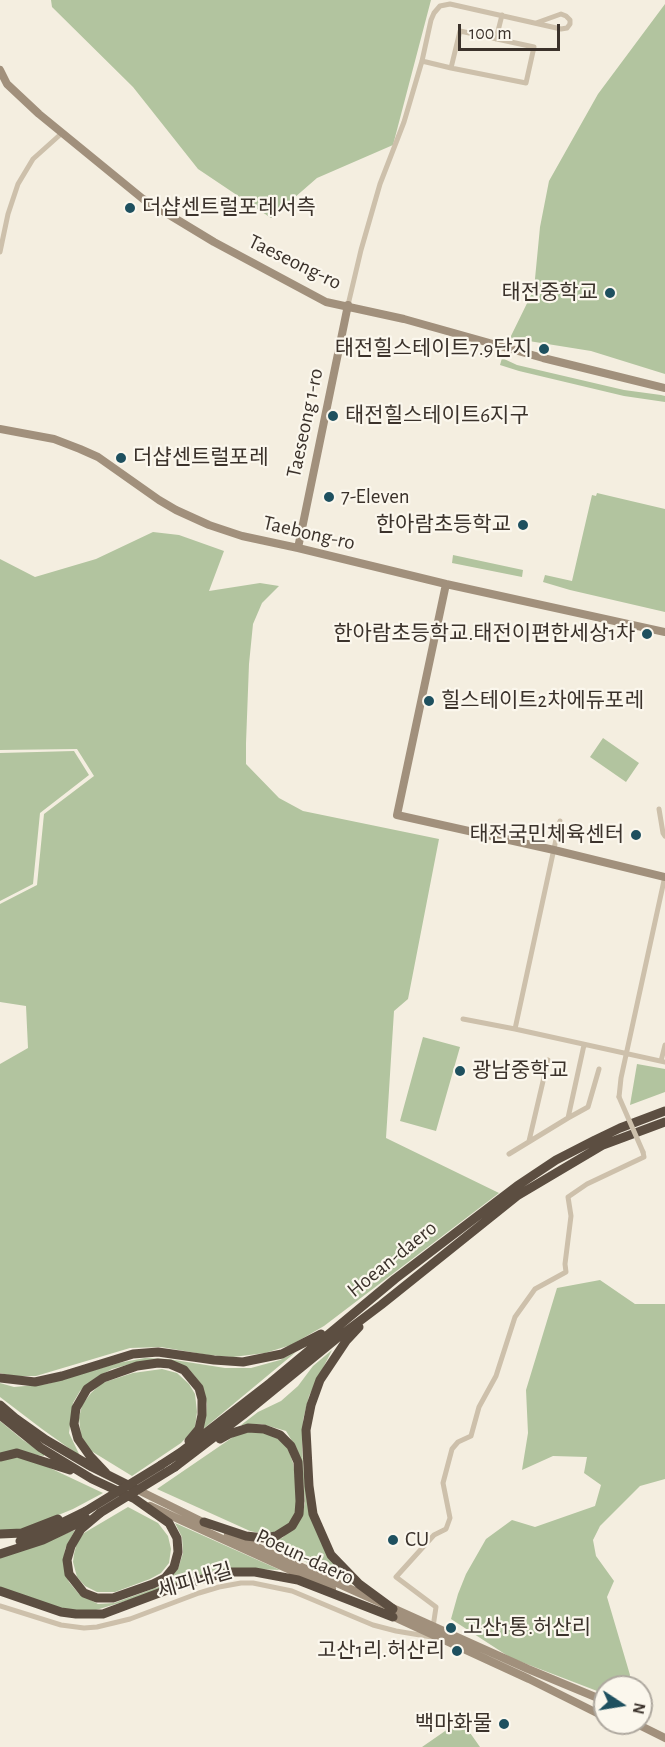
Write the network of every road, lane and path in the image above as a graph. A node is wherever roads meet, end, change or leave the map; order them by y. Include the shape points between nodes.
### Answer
1 (502, 15) junction
2 (536, 23) junction
3 (496, 39) junction
4 (422, 61) junction
5 (451, 68) junction
6 (0, 70) edge
7 (62, 133) junction
8 (0, 252) edge
9 (348, 305) junction
10 (665, 388) edge
11 (0, 429) edge
12 (298, 548) junction
13 (446, 584) junction
14 (665, 632) edge
15 (659, 809) dead end
16 (560, 821) dead end
17 (665, 836) edge
18 (554, 850) junction
19 (665, 876) edge
20 (463, 1019) dead end
21 (515, 1029) junction
22 (584, 1045) junction
23 (665, 1045) edge
24 (626, 1054) junction
25 (548, 1060) dead end
26 (663, 1062) edge
27 (599, 1069) dead end
28 (662, 1110) edge
29 (568, 1118) junction
30 (665, 1123) edge
31 (529, 1141) junction
32 (509, 1154) dead end
33 (372, 1312) junction
34 (337, 1326) junction
35 (0, 1378) edge
36 (0, 1405) edge
37 (0, 1415) edge
38 (182, 1452) junction
39 (197, 1452) junction
40 (0, 1457) edge
41 (105, 1473) junction
42 (92, 1479) junction
43 (138, 1495) junction
44 (86, 1511) junction
45 (100, 1513) junction
46 (204, 1522) junction
47 (0, 1534) edge
48 (0, 1548) edge
49 (0, 1554) edge
50 (0, 1591) edge
51 (0, 1606) edge
52 (393, 1613) junction
53 (433, 1627) junction
54 (438, 1638) junction
55 (593, 1696) edge
56 (593, 1711) edge

1 - 2 street
1 - 3 street
1 - 4 street via 450,4 440,6 431,20
2 - 2 street via 561,29 567,28 570,20 561,14
3 - 5 street via 460,31
3 - 5 street via 534,47 526,83
4 - 5 street
4 - 9 street via 380,184
6 - 7 street, Taeseong-ro via 7,84
7 - 8 street via 33,159 18,184
7 - 9 street, Taeseong-ro via 143,199 214,242 326,302
9 - 10 street, Taeseong-ro
9 - 12 street, Taeseong 1-ro
11 - 12 street, Taebong-ro via 80,449 115,468 159,500 209,525
12 - 13 street, Taebong-ro
13 - 14 street, Taebong-ro
13 - 18 street via 397,815
15 - 17 street
16 - 18 street
18 - 19 street
18 - 21 street
19 - 24 street
20 - 21 street
21 - 22 street
22 - 24 street
22 - 29 street
23 - 26 street
24 - 26 street
24 - 53 street, bridge via 619,1098 644,1157 568,1197 571,1216 566,1272 535,1289 515,1317 471,1436 452,1449 443,1483 450,1518 446,1529 434,1534 396,1577 436,1607
25 - 31 street
27 - 29 street via 588,1107
28 - 34 highway, Hoean-daero via 556,1160 516,1186
29 - 31 street
30 - 33 highway, Hoean-daero via 603,1145 517,1196
31 - 32 street
33 - 39 highway, Hoean-daero
33 - 52 highway via 346,1341 320,1380 306,1430 306,1456 313,1514 331,1555
34 - 35 highway via 282,1354 243,1362 158,1352 133,1354 35,1382
34 - 38 highway, Hoean-daero
36 - 41 highway, Poeun-daero via 46,1440
37 - 42 highway, Poeun-daero via 41,1448
38 - 41 highway via 199,1429 199,1388 184,1370 170,1364 137,1366 87,1389 76,1408 74,1424 78,1439
38 - 44 highway, Hoean-daero, bridge
39 - 45 highway, Hoean-daero, bridge
39 - 46 highway via 229,1434 248,1428 264,1429 280,1435 291,1446 298,1462 299,1514 292,1526 264,1538
40 - 42 highway via 17,1454
41 - 43 highway, Poeun-daero
42 - 43 highway, Poeun-daero
43 - 45 highway via 169,1522 177,1538 174,1567 153,1584 113,1598 97,1598 76,1585 67,1560 71,1546 81,1529
43 - 46 street, Poeun-daero
43 - 52 street, Poeun-daero
44 - 47 highway via 22,1533
44 - 48 highway
45 - 49 highway via 43,1540
46 - 52 street, Poeun-daero
50 - 52 highway via 61,1612 103,1614 209,1577 255,1572 298,1580
51 - 54 street, 세피내길 via 61,1625 97,1627 209,1590 253,1583 292,1591 396,1631
52 - 53 street, Poeun-daero
52 - 54 street, Poeun-daero
53 - 55 street, Poeun-daero
54 - 56 street, Poeun-daero

